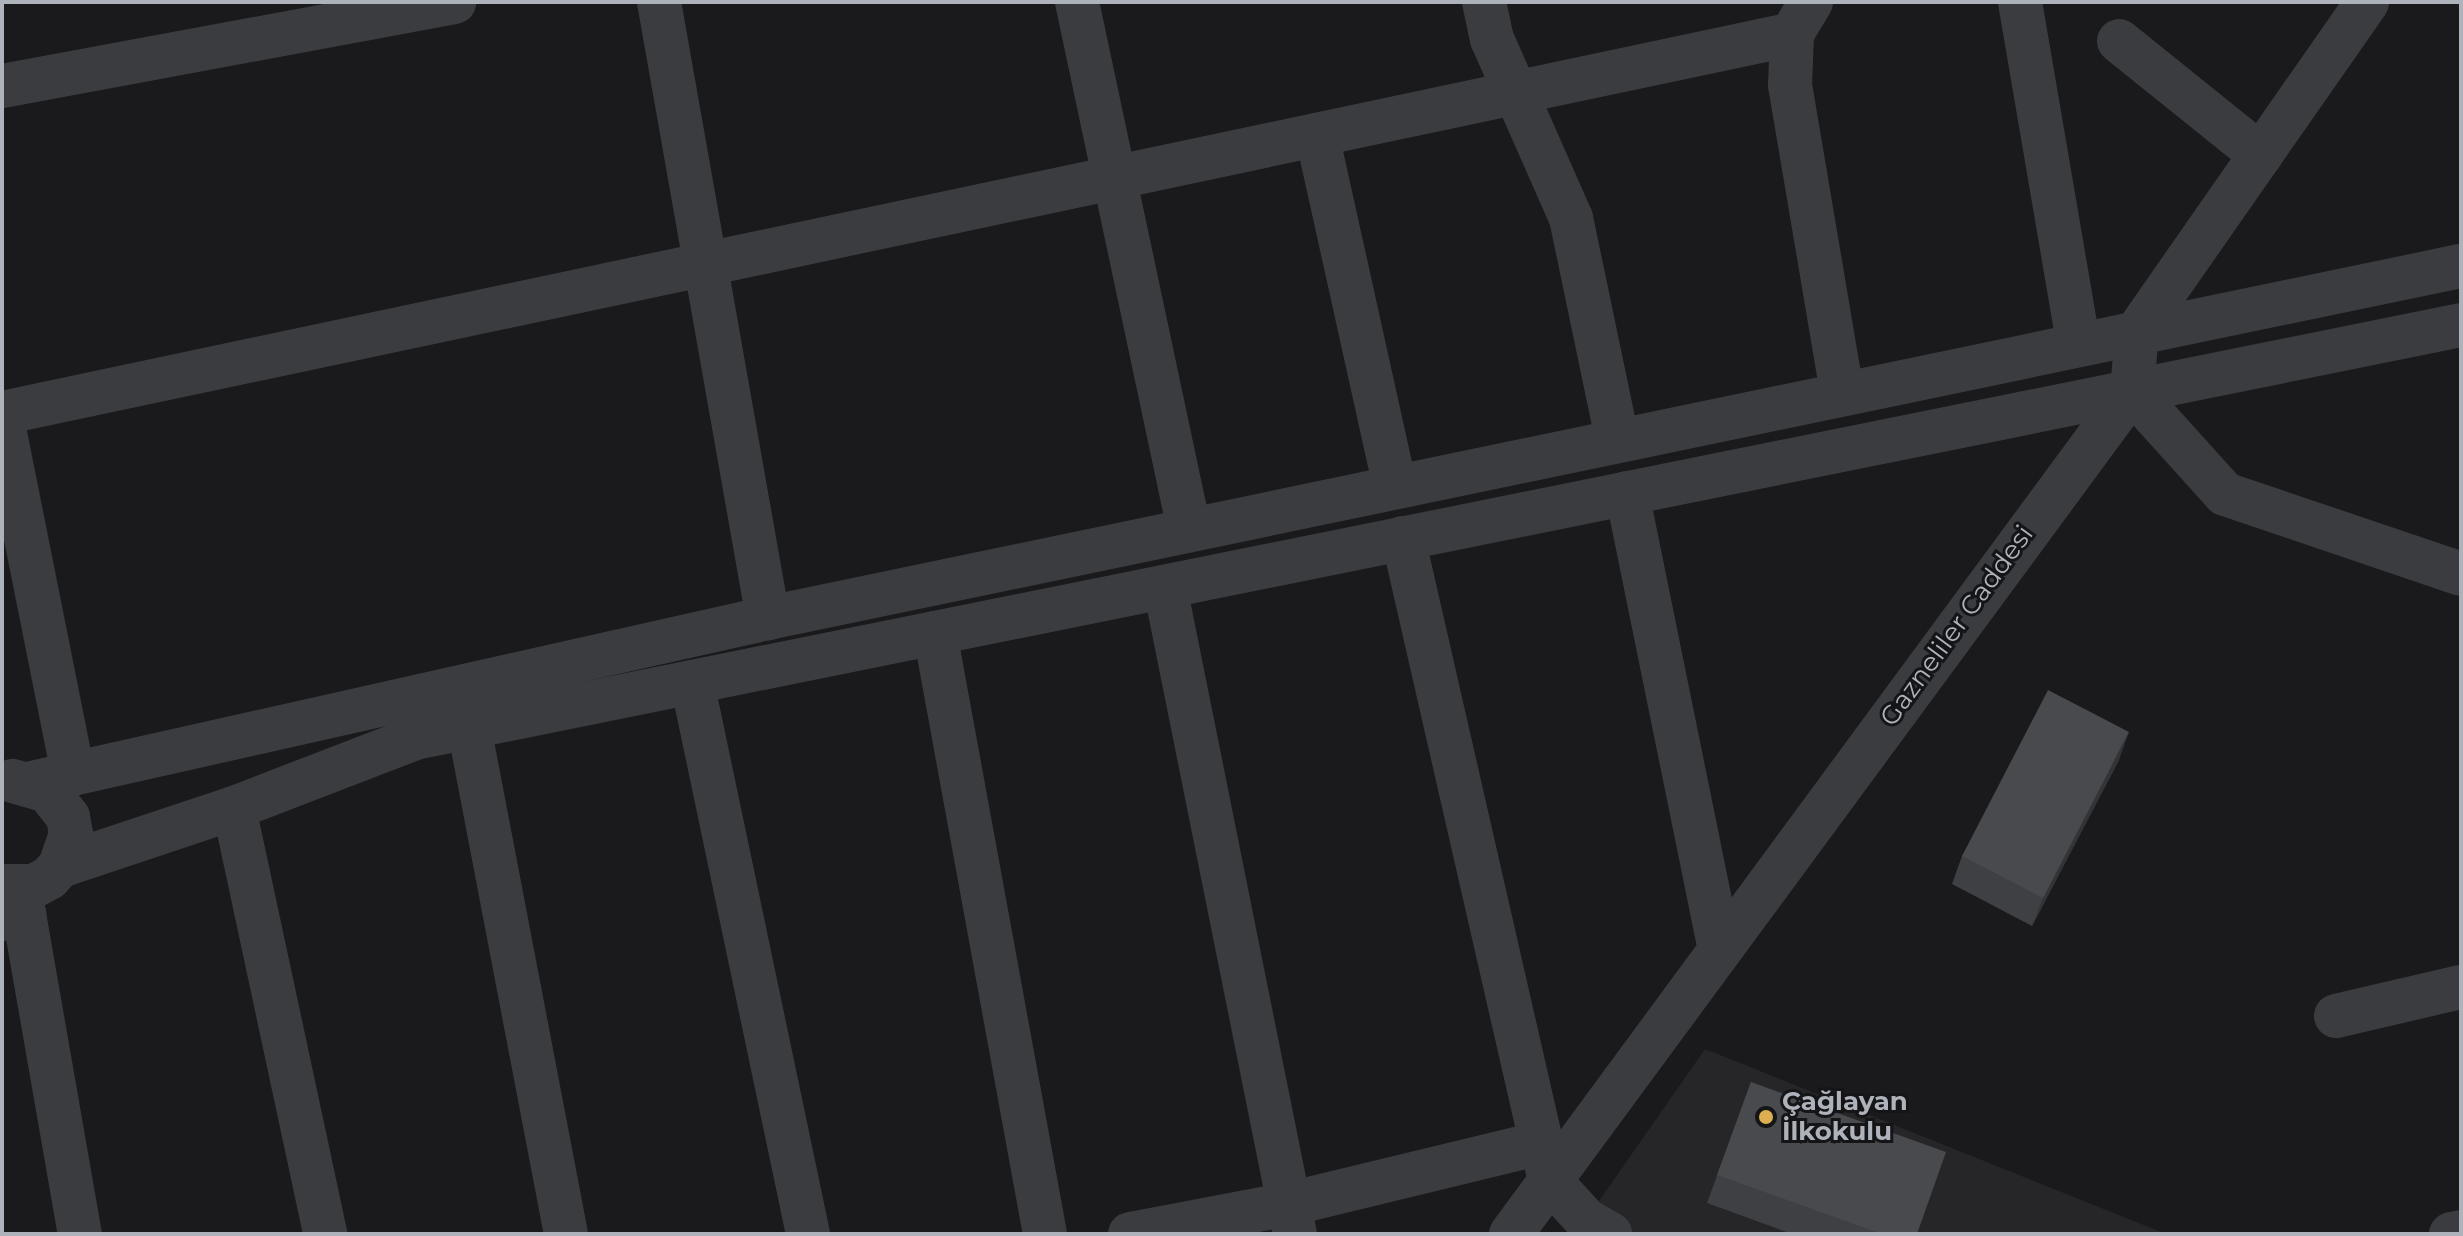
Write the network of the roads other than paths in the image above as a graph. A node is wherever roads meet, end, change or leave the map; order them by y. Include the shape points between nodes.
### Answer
1 (454, 2) edge
2 (659, 2) edge
3 (1077, 2) edge
4 (1484, 2) edge
5 (2020, 2) edge
6 (2367, 2) edge
7 (1801, 18) edge
8 (2119, 41) dead end
9 (2, 86) edge
10 (1518, 93) junction
11 (1317, 135) junction
12 (2261, 155) junction
13 (1113, 179) junction
14 (708, 266) junction
15 (2461, 266) edge
16 (2461, 325) edge
17 (2137, 332) junction
18 (2078, 343) junction
19 (2132, 391) junction
20 (1842, 392) junction
21 (2, 416) edge
22 (1617, 439) junction
23 (1395, 486) junction
24 (1627, 493) junction
25 (1189, 529) junction
26 (1403, 538) junction
27 (2461, 574) edge
28 (1165, 587) junction
29 (768, 618) junction
30 (935, 633) junction
31 (692, 682) junction
32 (469, 727) junction
33 (36, 780) edge
34 (234, 808) junction
35 (54, 872) junction
36 (8, 913) edge
37 (1720, 950) junction
38 (2461, 987) edge
39 (2336, 1016) dead end
40 (1546, 1162) junction
41 (1292, 1219) edge
42 (2461, 1232) edge
43 (80, 1234) edge
44 (325, 1234) edge
45 (566, 1234) edge
46 (808, 1234) edge
47 (1045, 1234) edge
48 (1130, 1234) edge
49 (1511, 1234) edge
50 (1610, 1234) edge
51 (2451, 1234) edge

1 - 9 street
2 - 14 street
3 - 13 street
4 - 10 street via 1492,39
5 - 18 street
6 - 12 street
7 - 10 street
7 - 20 street via 1790,85
8 - 12 street
10 - 11 street
10 - 22 street via 1571,218
11 - 13 street
11 - 23 street
12 - 17 street
13 - 14 street
13 - 25 street
14 - 21 street
14 - 29 street
15 - 17 street
16 - 19 street
17 - 18 street
17 - 19 street
18 - 20 street
19 - 24 street
19 - 27 street via 2225,494
19 - 37 street, Gazneliler Caddesi
20 - 22 street
21 - 33 street
22 - 23 street
23 - 25 street
24 - 26 street
24 - 37 street
25 - 29 street
26 - 28 street
26 - 40 street
28 - 30 street
28 - 41 street
29 - 33 street
30 - 31 street
30 - 47 street
31 - 32 street
31 - 46 street
32 - 34 street via 415,738
32 - 45 street
33 - 35 street via 68,817 71,834
34 - 35 street
34 - 44 street
35 - 36 street
36 - 43 street
37 - 40 street, Gazneliler Caddesi
38 - 39 street
40 - 41 street
40 - 49 street, Gazneliler Caddesi
40 - 50 street via 1586,1220
41 - 48 street
42 - 51 street

